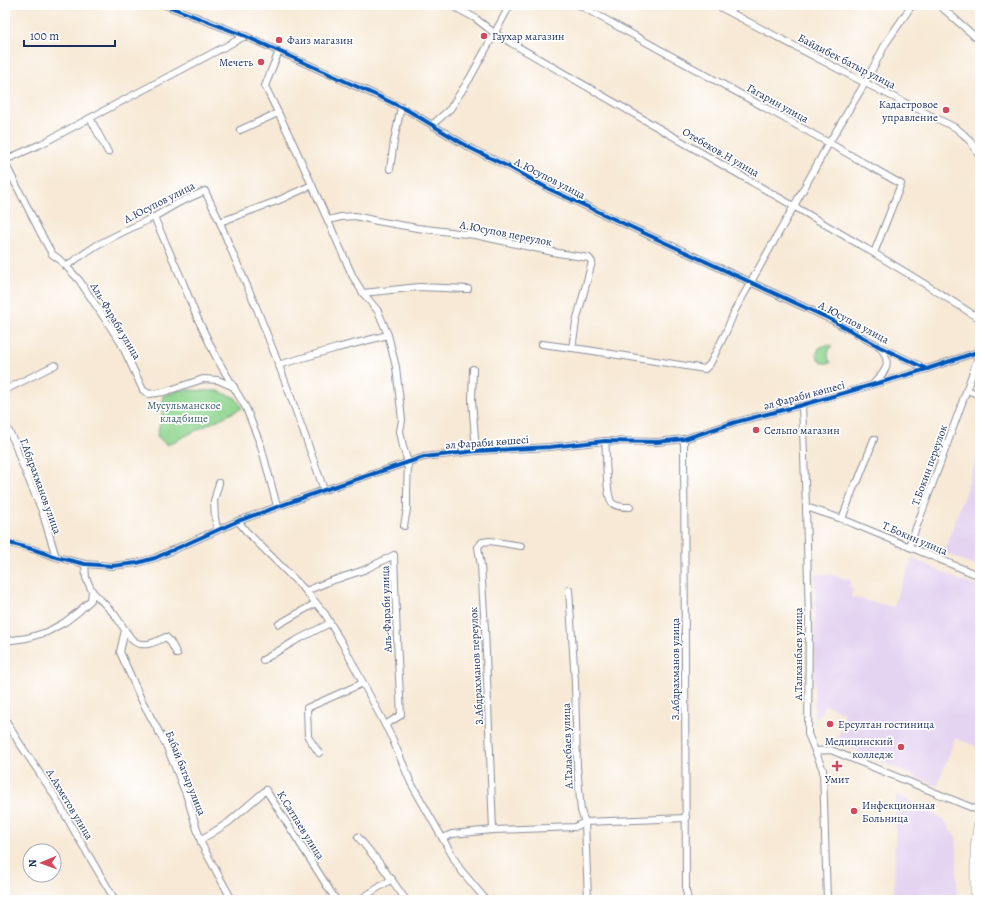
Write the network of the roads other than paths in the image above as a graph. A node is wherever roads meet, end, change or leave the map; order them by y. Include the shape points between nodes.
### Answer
1 (165, 5) edge
2 (452, 5) edge
3 (510, 5) edge
4 (579, 5) edge
5 (716, 5) edge
6 (912, 5) edge
7 (939, 5) edge
8 (494, 33) junction
9 (245, 36) junction
10 (980, 41) edge
11 (278, 51) junction
12 (865, 83) junction
13 (401, 107) junction
14 (278, 113) junction
15 (90, 118) junction
16 (432, 126) junction
17 (240, 130) dead end
18 (829, 143) junction
19 (108, 152) dead end
20 (980, 157) edge
21 (5, 162) edge
22 (390, 168) dead end
23 (312, 185) junction
24 (794, 206) junction
25 (154, 217) junction
26 (328, 220) junction
27 (220, 222) junction
28 (874, 253) junction
29 (66, 266) junction
30 (750, 282) junction
31 (468, 289) dead end
32 (362, 294) junction
33 (980, 319) edge
34 (388, 335) junction
35 (542, 344) dead end
36 (880, 347) junction
37 (572, 348) junction
38 (980, 351) edge
39 (54, 365) dead end
40 (278, 365) junction
41 (472, 369) dead end
42 (927, 369) junction
43 (873, 385) junction
44 (234, 387) junction
45 (5, 390) edge
46 (967, 390) junction
47 (980, 395) edge
48 (802, 405) junction
49 (5, 424) edge
50 (684, 439) junction
51 (874, 439) dead end
52 (605, 441) junction
53 (476, 451) junction
54 (408, 462) junction
55 (219, 483) dead end
56 (324, 490) junction
57 (277, 506) junction
58 (630, 507) dead end
59 (806, 507) junction
60 (842, 519) junction
61 (238, 520) junction
62 (404, 526) dead end
63 (217, 529) junction
64 (5, 542) edge
65 (521, 546) dead end
66 (909, 547) junction
67 (56, 557) junction
68 (85, 564) junction
69 (980, 576) edge
70 (569, 590) dead end
71 (92, 591) junction
72 (306, 591) junction
73 (316, 602) junction
74 (330, 623) junction
75 (279, 624) dead end
76 (125, 630) junction
77 (5, 641) edge
78 (176, 654) dead end
79 (263, 660) dead end
80 (363, 683) junction
81 (5, 719) edge
82 (385, 725) junction
83 (815, 752) junction
84 (319, 753) dead end
85 (980, 812) edge
86 (686, 818) junction
87 (585, 822) junction
88 (493, 830) junction
89 (358, 837) dead end
90 (443, 838) junction
91 (201, 839) junction
92 (392, 879) junction
93 (115, 900) edge
94 (232, 900) edge
95 (336, 900) edge
96 (359, 900) edge
97 (406, 900) edge
98 (486, 900) edge
99 (588, 900) edge
100 (688, 900) edge
101 (827, 900) edge
102 (975, 900) edge

1 - 9 street, А.Юсупов улица
2 - 8 street, Отебеков.Н улица
3 - 8 street
4 - 18 street, Гагарин улица
5 - 12 street, Байдибек батыр улица
6 - 12 street via 886,43
7 - 10 street
8 - 16 street via 450,109
8 - 24 street, Отебеков.Н улица
9 - 11 street, А.Юсупов улица
9 - 15 street
11 - 13 street, А.Юсупов улица
11 - 14 street via 265,86
12 - 18 street
12 - 20 street, Байдибек батыр улица via 956,128 973,144
13 - 16 street, А.Юсупов улица
13 - 22 street
14 - 17 street
14 - 23 street
15 - 19 street
15 - 21 street
16 - 30 street, А.Юсупов улица via 549,189
18 - 24 street
18 - 28 street, Гагарин улица via 901,184
21 - 29 street via 52,254
23 - 26 street
23 - 27 street via 276,202
24 - 28 street, Отебеков.Н улица
24 - 30 street
25 - 27 street, А.Юсупов улица via 205,191
25 - 29 street, А.Юсупов улица via 97,245
25 - 44 street via 195,313
26 - 32 street
26 - 37 street, А.Юсупов переулок via 355,216 377,222 475,235 589,258 592,262
27 - 40 street
28 - 33 street, Отебеков.Н улица
29 - 44 street, Аль-Фараби улица via 79,280 121,343 143,390 149,394 164,392 203,379 218,380
30 - 36 street, А.Юсупов улица via 830,319
30 - 37 street via 710,364 705,369
31 - 32 street via 420,287
32 - 34 street via 378,311
34 - 40 street
34 - 54 street via 396,367 402,420 400,431
35 - 37 street
36 - 42 street, А.Юсупов улица
36 - 43 street, А.Юсупов улица via 885,354 887,368
38 - 42 street, әл Фараби көшесі
38 - 46 street
39 - 45 street
40 - 56 street
41 - 53 street
42 - 43 street, әл Фараби көшесі
43 - 48 street, әл Фараби көшесі
44 - 57 street via 246,408 261,446
46 - 47 street
46 - 66 street, Т.Бокин переулок
48 - 50 street, әл Фараби көшесі
48 - 59 street, А.Талканбаев улица
49 - 67 street, Г.Абдрахманов улица via 42,511
50 - 52 street, әл Фараби көшесі via 657,442
50 - 86 street, З.Абдрахманов улица
51 - 60 street
52 - 53 street, әл Фараби көшесі
52 - 58 street via 612,502 616,506
53 - 54 street, әл Фараби көшесі via 424,457
54 - 56 street, әл Фараби көшесі
54 - 62 street
55 - 63 street via 214,501
56 - 57 street, әл Фараби көшесі
57 - 61 street, әл Фараби көшесі
59 - 60 street, Т.Бокин улица
59 - 83 street, А.Талканбаев улица via 809,620 808,734
60 - 66 street, Т.Бокин улица
61 - 63 street, әл Фараби көшесі
61 - 72 street
63 - 68 street, әл Фараби көшесі via 155,558 112,566
64 - 67 street, әл Фараби көшесі
65 - 88 street, З.Абдрахманов переулок via 490,541 482,542 478,547 484,621
66 - 69 street, Т.Бокин улица
67 - 68 street, әл Фараби көшесі
68 - 71 street via 86,578
70 - 87 street, А.Таласбаев улица via 577,766 581,811
71 - 76 street via 115,614
71 - 77 street via 91,600 65,622 47,632
72 - 73 street
72 - 82 street, Аль-Фараби улица via 394,556 401,714
73 - 74 street
73 - 75 street
74 - 79 street
74 - 80 street
76 - 78 street via 135,642 145,644 166,636
76 - 91 street, Бабай батыр улица via 120,652 141,699 166,745
80 - 82 street
80 - 84 street via 307,708 308,736
81 - 93 street, А.Ахметов улица via 54,793
82 - 90 street via 411,784
83 - 85 street via 831,750
83 - 101 street, А.Талканбаев улица via 823,770
85 - 102 main road via 975,849
86 - 87 street
86 - 100 street, З.Абдрахманов улица
87 - 88 street via 575,827
87 - 99 street, А.Таласбаев улица
88 - 90 street via 452,834
89 - 92 street
90 - 98 street via 460,869
91 - 94 street, Бабай батыр улица
91 - 95 street, К.Сатпаев улица via 229,822 266,790
92 - 96 street
92 - 97 street

